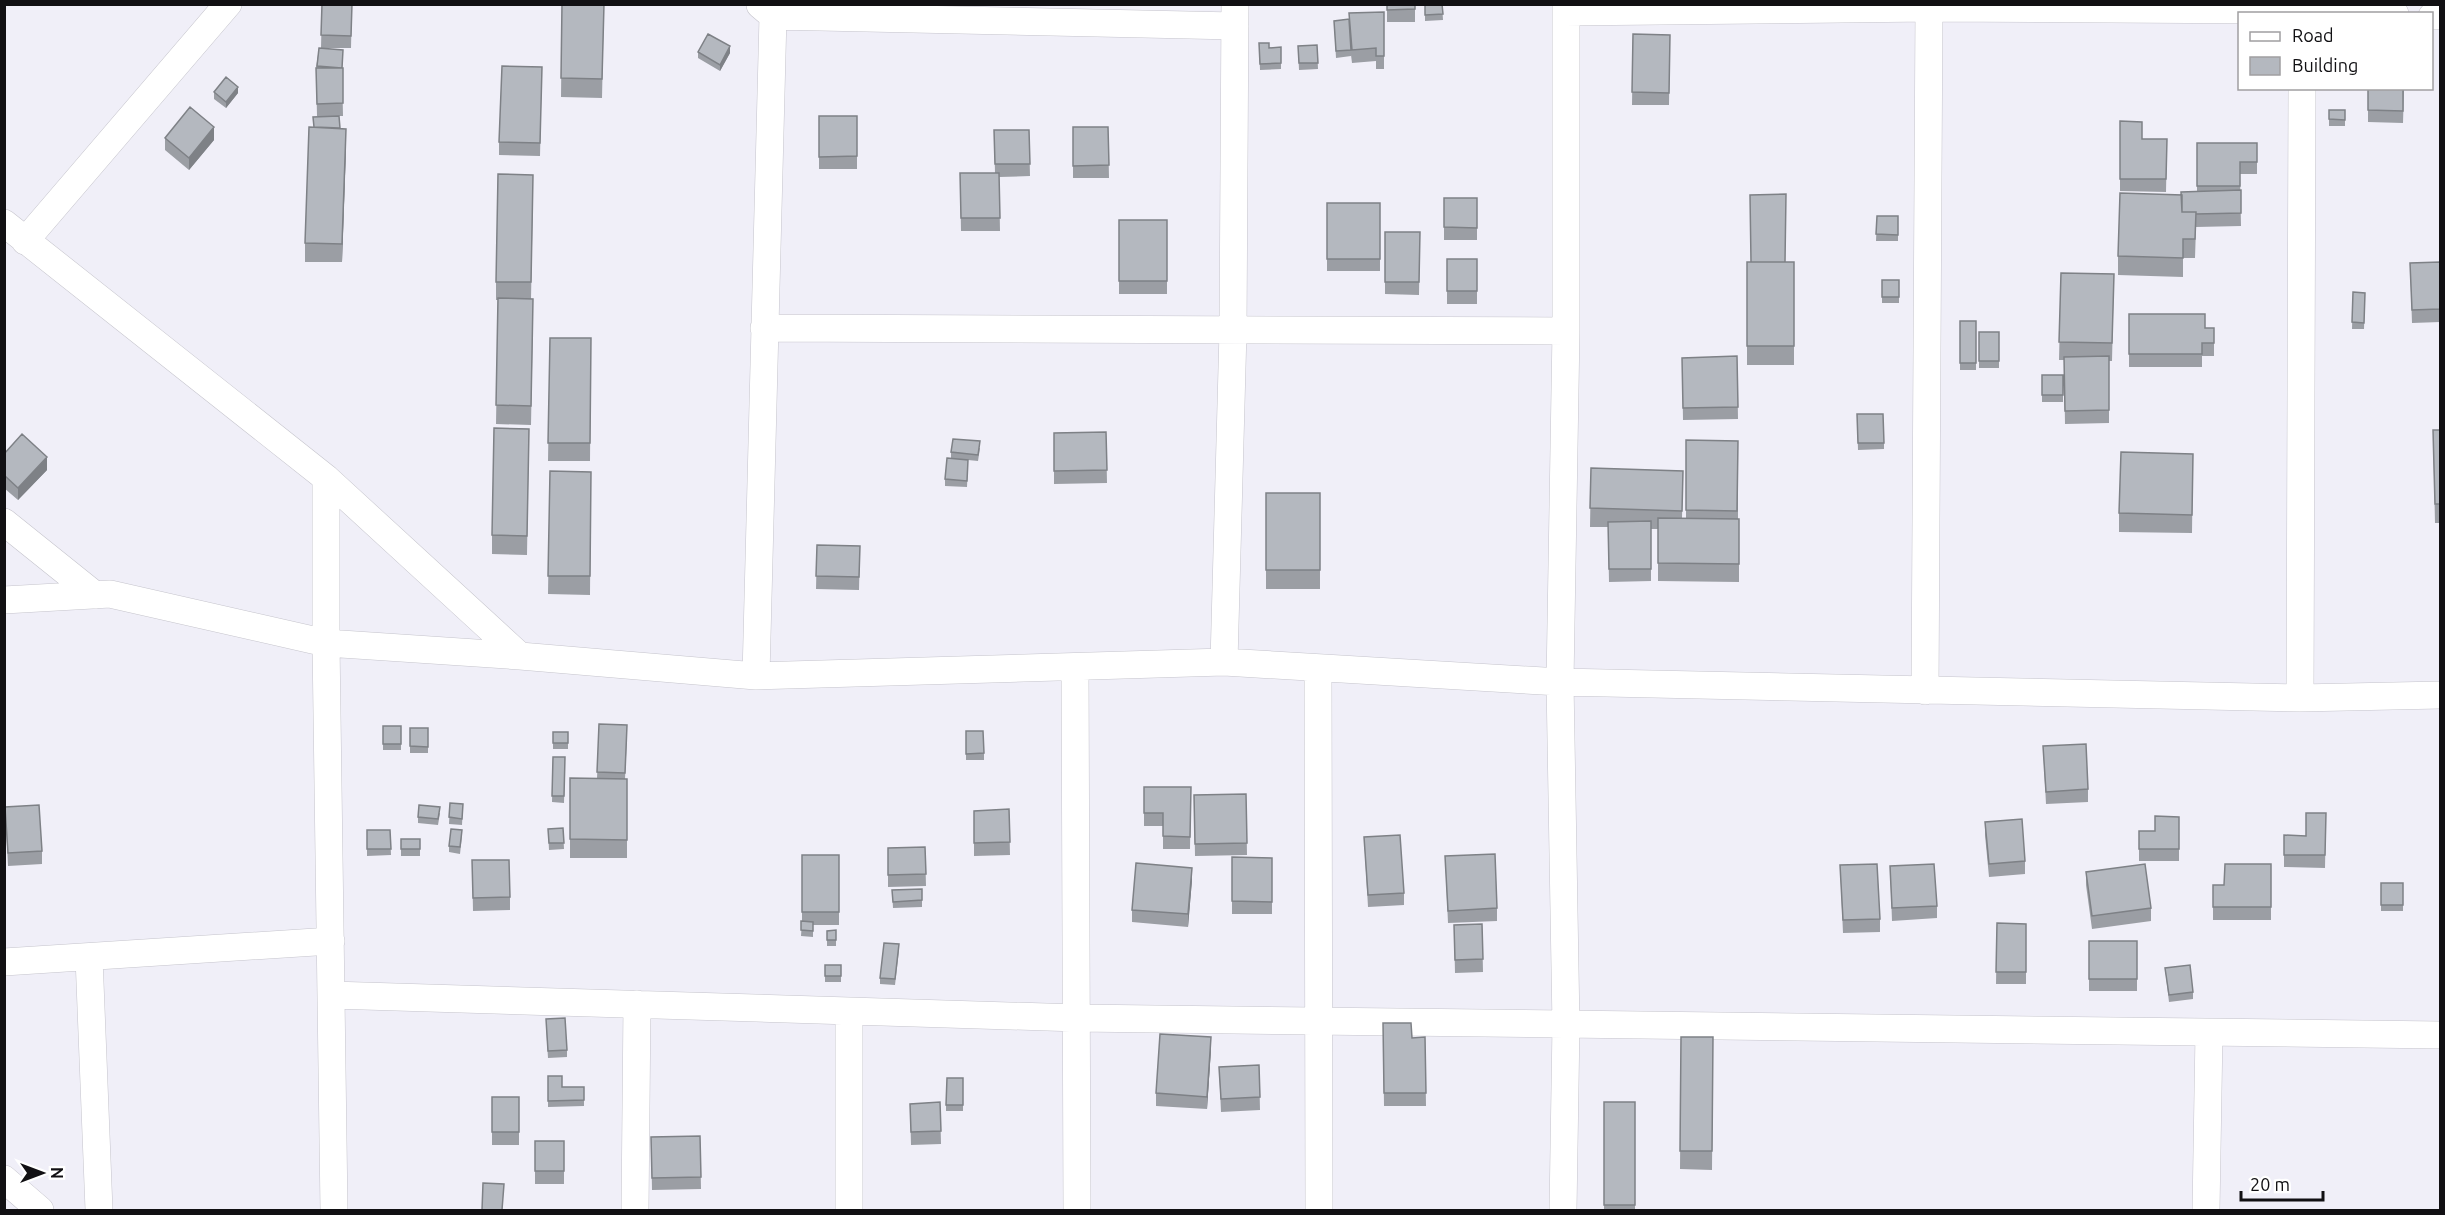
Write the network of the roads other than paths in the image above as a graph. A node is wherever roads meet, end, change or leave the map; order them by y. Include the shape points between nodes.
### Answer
1 (228, 4) edge
2 (1784, 7) edge
3 (1566, 8) edge
4 (1929, 8) junction
5 (2302, 9) edge
6 (766, 10) edge
7 (2358, 12) edge
8 (1235, 15) edge
9 (2301, 90) edge
10 (4, 223) edge
11 (25, 242) junction
12 (764, 328) junction
13 (1233, 331) junction
14 (1566, 331) junction
15 (326, 478) junction
16 (4, 522) edge
17 (95, 595) junction
18 (4, 600) edge
19 (326, 643) junction
20 (520, 657) junction
21 (1224, 662) junction
22 (1075, 667) junction
23 (1318, 668) junction
24 (756, 676) junction
25 (1560, 682) junction
26 (1925, 691) junction
27 (2440, 695) edge
28 (2300, 698) junction
29 (331, 941) junction
30 (89, 957) junction
31 (4, 962) edge
32 (331, 995) junction
33 (637, 1004) junction
34 (849, 1011) junction
35 (1078, 1018) junction
36 (1319, 1021) junction
37 (1566, 1025) junction
38 (2209, 1033) junction
39 (2440, 1035) edge
40 (4, 1179) edge
41 (40, 1210) edge
42 (99, 1210) edge
43 (334, 1210) edge
44 (635, 1210) edge
45 (849, 1210) edge
46 (1077, 1210) edge
47 (1319, 1210) edge
48 (1563, 1210) edge
49 (2206, 1210) edge

1 - 11 street
2 - 3 street
2 - 4 street
3 - 14 street
4 - 5 street
4 - 26 street
5 - 7 street
6 - 8 street
6 - 12 street
8 - 13 street
9 - 28 street
10 - 11 street
11 - 15 street
12 - 13 street
12 - 24 street
13 - 14 street
13 - 21 street
14 - 25 street
15 - 19 street
15 - 20 street
16 - 17 street
17 - 18 street
17 - 19 street via 110,594
19 - 20 street
19 - 29 street
20 - 24 street
21 - 22 street
21 - 23 street
22 - 24 street
22 - 35 street
23 - 25 street
23 - 36 street
25 - 26 street
25 - 37 street
26 - 28 street
27 - 28 street
29 - 30 street
29 - 32 street
30 - 31 street
30 - 42 street
32 - 33 street
32 - 43 street
33 - 34 street
33 - 44 street
34 - 35 street
34 - 45 street
35 - 36 street
35 - 46 street
36 - 37 street
36 - 47 street
37 - 38 street
37 - 48 street
38 - 39 street
38 - 49 street
40 - 41 street

